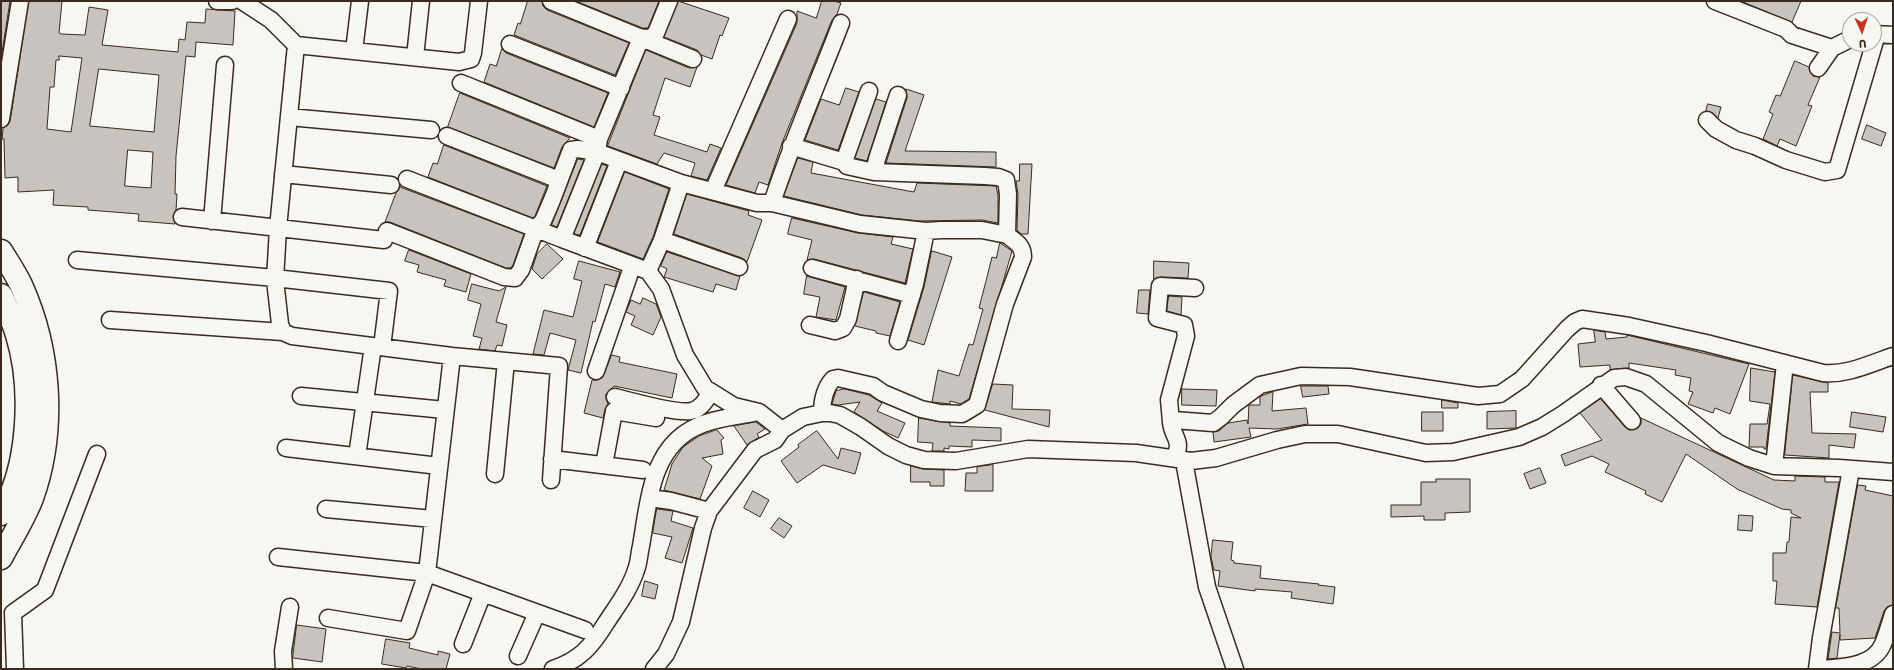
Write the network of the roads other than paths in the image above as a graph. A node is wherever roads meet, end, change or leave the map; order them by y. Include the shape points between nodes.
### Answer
1 (20, 1) edge
2 (217, 1) edge
3 (232, 1) edge
4 (242, 1) edge
5 (360, 1) edge
6 (421, 1) edge
7 (479, 1) edge
8 (551, 1) edge
9 (669, 1) edge
10 (1715, 1) edge
11 (788, 19) dead end
12 (841, 23) dead end
13 (641, 38) junction
14 (1842, 43) edge
15 (510, 44) dead end
16 (296, 45) junction
17 (1832, 48) junction
18 (354, 51) junction
19 (1875, 52) edge
20 (415, 57) junction
21 (693, 58) dead end
22 (225, 65) dead end
23 (1818, 68) dead end
24 (461, 83) dead end
25 (621, 88) junction
26 (869, 91) dead end
27 (898, 95) dead end
28 (288, 117) junction
29 (1, 119) edge
30 (1708, 120) dead end
31 (431, 130) dead end
32 (447, 136) dead end
33 (598, 145) junction
34 (791, 146) junction
35 (619, 161) junction
36 (844, 162) junction
37 (874, 172) junction
38 (283, 174) junction
39 (407, 179) dead end
40 (559, 180) junction
41 (681, 183) junction
42 (391, 185) dead end
43 (712, 191) junction
44 (772, 203) junction
45 (182, 217) dead end
46 (212, 220) junction
47 (278, 228) junction
48 (536, 228) junction
49 (926, 231) junction
50 (1007, 235) junction
51 (562, 239) junction
52 (662, 240) junction
53 (585, 248) junction
54 (1, 251) edge
55 (77, 260) dead end
56 (632, 267) junction
57 (739, 267) dead end
58 (812, 268) dead end
59 (648, 271) junction
60 (275, 278) junction
61 (856, 279) junction
62 (1196, 288) dead end
63 (1, 295) edge
64 (912, 295) junction
65 (110, 320) dead end
66 (810, 325) dead end
67 (283, 332) junction
68 (898, 341) dead end
69 (378, 347) junction
70 (452, 356) junction
71 (1893, 356) edge
72 (506, 361) junction
73 (1785, 363) junction
74 (596, 372) dead end
75 (1601, 386) junction
76 (711, 392) junction
77 (301, 396) dead end
78 (614, 398) dead end
79 (365, 402) junction
80 (446, 410) junction
81 (759, 412) junction
82 (822, 413) junction
83 (656, 418) dead end
84 (1632, 421) dead end
85 (1172, 422) junction
86 (782, 430) junction
87 (286, 448) dead end
88 (97, 454) dead end
89 (357, 456) junction
90 (552, 458) junction
91 (1179, 459) junction
92 (604, 465) junction
93 (439, 466) junction
94 (1774, 466) junction
95 (1851, 468) junction
96 (643, 470) dead end
97 (1893, 472) edge
98 (496, 474) dead end
99 (551, 480) dead end
100 (650, 498) junction
101 (326, 509) dead end
102 (709, 511) junction
103 (1, 514) edge
104 (433, 520) junction
105 (1, 558) edge
106 (278, 558) dead end
107 (427, 573) junction
108 (484, 593) junction
109 (290, 607) dead end
110 (537, 612) junction
111 (1893, 614) edge
112 (328, 618) dead end
113 (585, 630) dead end
114 (463, 644) dead end
115 (518, 656) dead end
116 (15, 669) edge
117 (284, 669) edge
118 (553, 669) edge
119 (654, 669) edge
120 (1235, 669) edge
121 (1817, 669) edge
122 (1822, 669) edge

1 - 29 street
2 - 3 street
4 - 16 street via 271,20
5 - 18 street
6 - 20 street
7 - 20 street via 471,59 459,62
8 - 13 street
9 - 13 street via 656,33 652,37
10 - 17 street via 1786,29 1792,35
11 - 43 street
12 - 34 street
13 - 21 street
13 - 25 street
14 - 17 street
15 - 25 street
16 - 18 street
16 - 28 street
17 - 23 street
18 - 20 street
19 - 30 street via 1837,170 1825,172 1786,160 1736,140 1716,129
22 - 46 street
24 - 33 street
25 - 33 street
26 - 36 street
27 - 37 street
28 - 31 street
28 - 38 street
32 - 40 street
33 - 35 street
33 - 40 street via 570,150
33 - 51 street
34 - 36 street
34 - 44 street
35 - 41 street
35 - 53 street
36 - 37 street via 847,166
37 - 50 street via 984,176 1006,180
38 - 42 street
38 - 47 street
39 - 48 street
40 - 48 street via 543,221
41 - 43 street
41 - 52 street
43 - 44 street via 758,203
44 - 49 street via 860,224
45 - 46 street
46 - 47 street
47 - 48 street via 385,236 510,278 515,278 521,270
47 - 60 street
48 - 51 street
49 - 50 street via 982,230
49 - 64 street
50 - 82 street via 1021,245 1023,257 1005,304 977,405 962,414 940,413 921,409 883,393 874,386 838,378 833,379 828,387 822,402
51 - 53 street
52 - 57 street
52 - 59 street
53 - 56 street
54 - 105 highway via 21,284 37,329 46,368 43,460 31,500
55 - 60 street
56 - 59 street
56 - 74 street
58 - 61 street
59 - 76 street via 661,289 685,354 705,388
60 - 67 street
60 - 69 street via 389,291
61 - 64 street
61 - 66 street via 848,319 843,328 835,331
62 - 85 street via 1160,286 1157,318 1184,326 1186,336 1169,400
63 - 103 highway via 17,335 24,370 27,417 21,459 9,501
64 - 68 street
65 - 67 street
67 - 69 street via 292,336
69 - 70 street
69 - 79 street
70 - 72 street
70 - 80 street
71 - 73 street via 1865,368 1833,374
72 - 90 street via 559,366
72 - 98 street
73 - 85 street via 1690,339 1582,319 1567,328 1522,379 1500,394 1478,396 1350,377 1300,376 1260,385 1233,404 1213,423 1178,419
73 - 94 street
75 - 84 street
75 - 91 street via 1563,414 1519,437 1453,452 1426,453 1338,434 1305,434 1216,458
75 - 94 street via 1614,378 1626,378 1646,384 1718,443 1748,458
76 - 78 street via 702,406 691,411
76 - 81 street via 734,406
77 - 79 street
79 - 80 street
79 - 89 street
80 - 93 street
81 - 86 street
81 - 100 street via 698,425 686,432 661,460
82 - 86 street via 803,417
82 - 91 street via 840,416 888,446 924,460 956,461 1028,450 1136,454
83 - 92 street via 614,412
85 - 91 street via 1178,441
86 - 102 street via 775,440 755,450
87 - 89 street
88 - 116 street via 45,590 13,613
89 - 93 street
90 - 92 street
90 - 99 street
91 - 120 street via 1207,587
92 - 96 street
93 - 104 street
94 - 95 street
95 - 97 street
95 - 121 street via 1820,638
100 - 102 street
100 - 118 street via 637,570 626,592 591,646 569,664
101 - 104 street
102 - 119 street via 681,622 666,654
104 - 107 street
106 - 107 street
107 - 108 street
107 - 112 street via 408,631
108 - 110 street
108 - 114 street
109 - 117 street via 283,651
110 - 113 street
110 - 115 street
111 - 122 street via 1883,646 1871,659 1851,666

